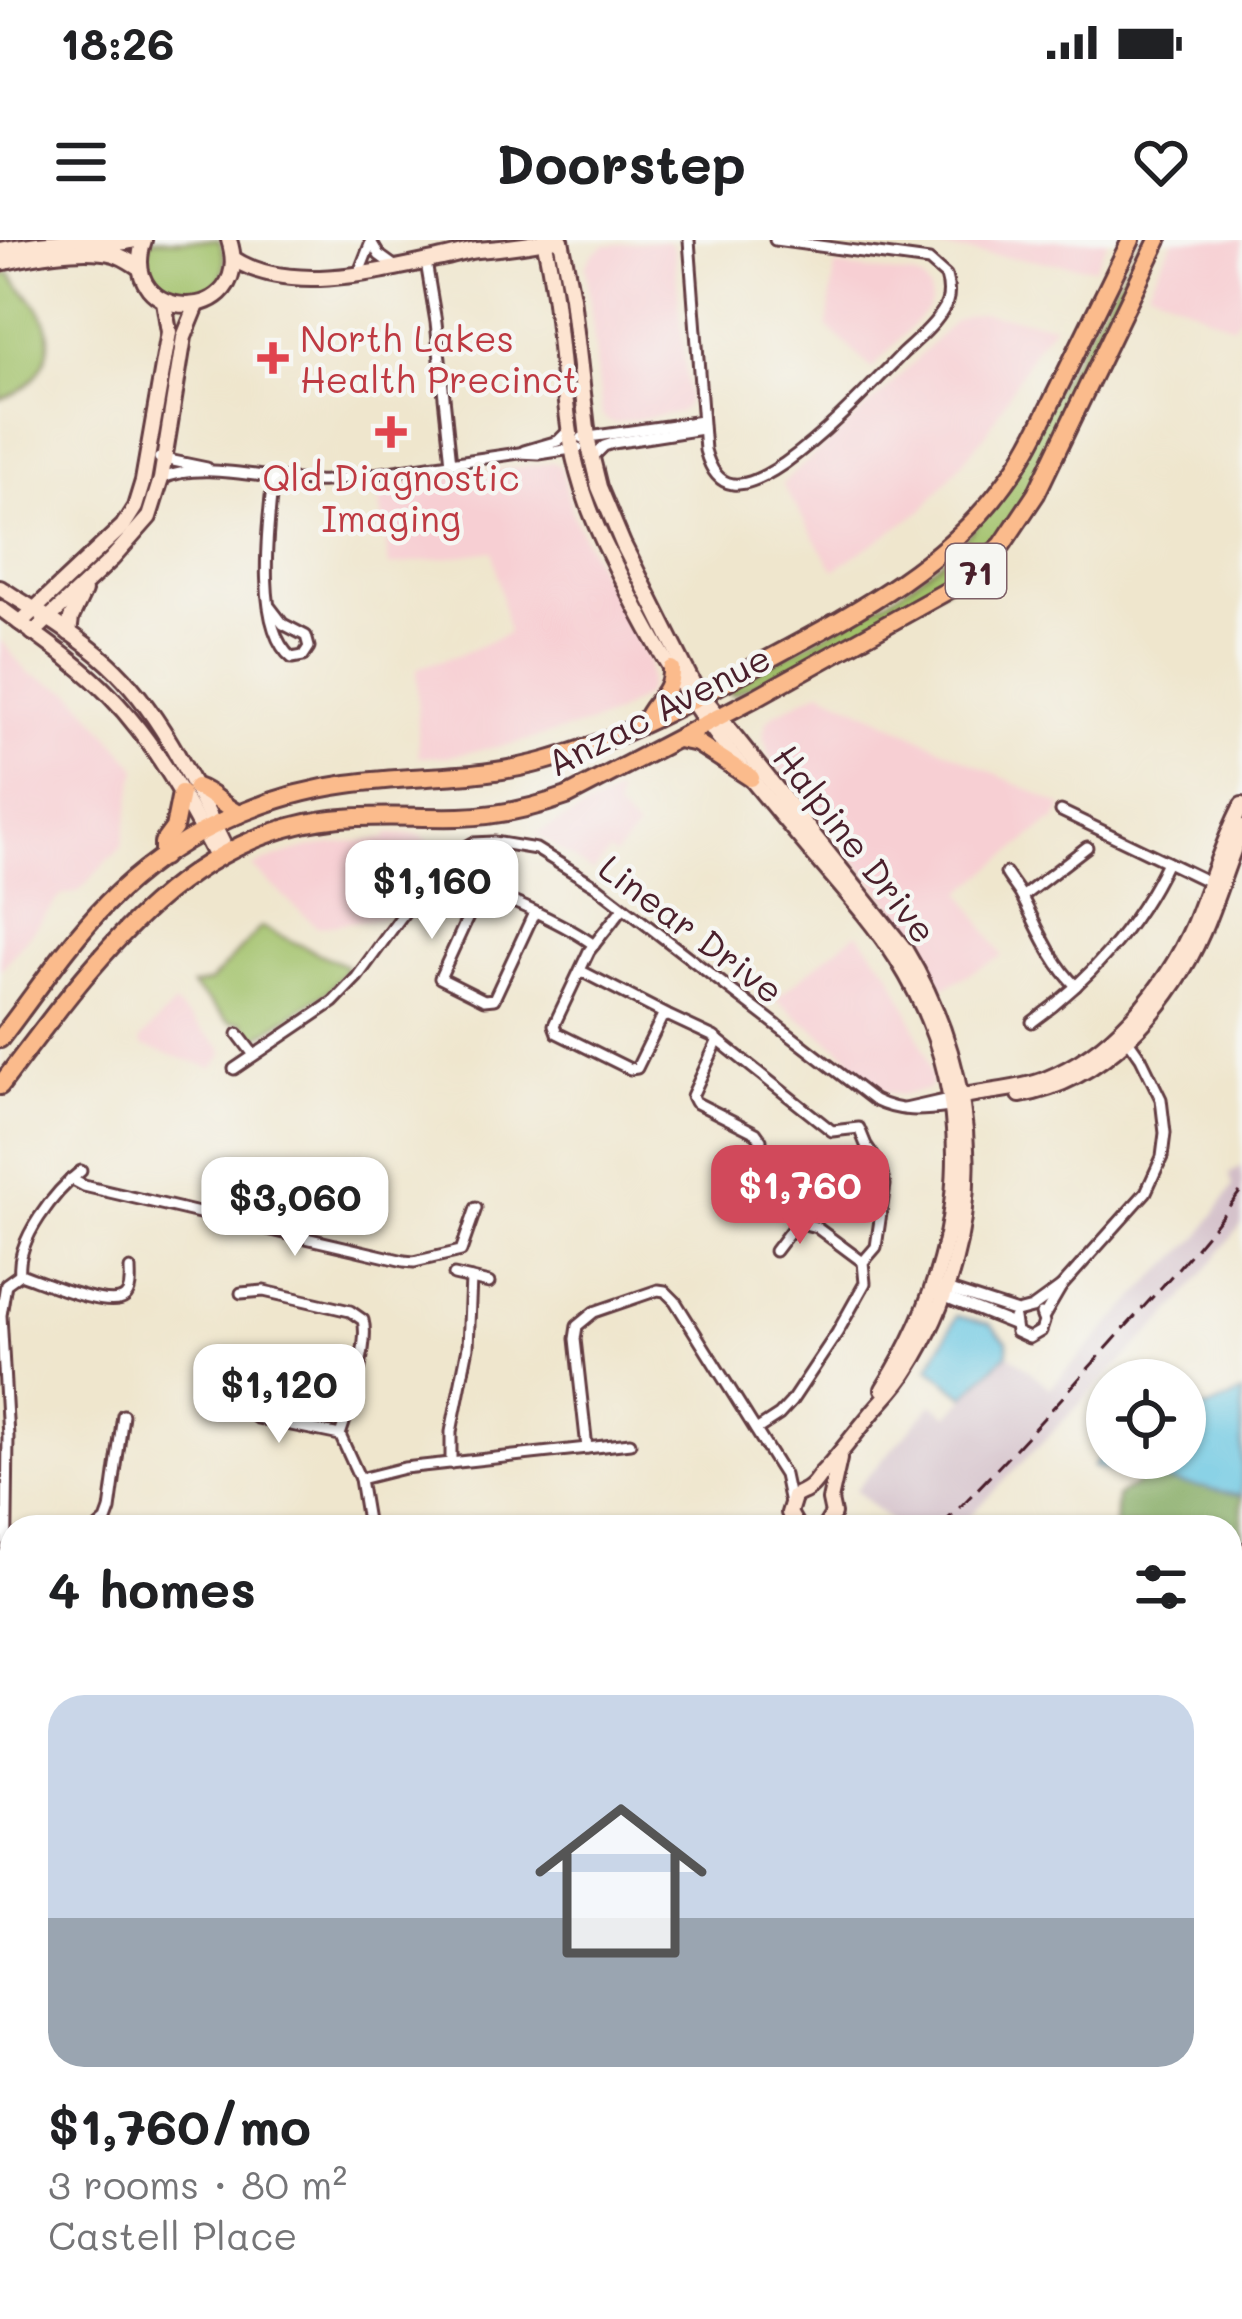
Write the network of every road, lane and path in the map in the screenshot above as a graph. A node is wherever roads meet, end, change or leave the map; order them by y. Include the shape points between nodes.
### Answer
1 (139, 240) edge
2 (229, 240) edge
3 (506, 240) edge
4 (551, 240) edge
5 (689, 240) edge
6 (775, 240) edge
7 (1131, 240) edge
8 (1158, 240) edge
9 (371, 241) edge
10 (0, 250) edge
11 (478, 250) junction
12 (233, 259) junction
13 (426, 262) junction
14 (0, 263) edge
15 (140, 268) junction
16 (397, 268) junction
17 (256, 271) junction
18 (358, 274) junction
19 (230, 277) junction
20 (164, 301) junction
21 (197, 305) junction
22 (702, 425) junction
23 (580, 443) junction
24 (519, 453) junction
25 (148, 456) junction
26 (164, 459) junction
27 (452, 463) junction
28 (214, 471) junction
29 (161, 479) junction
30 (273, 479) junction
31 (85, 586) junction
32 (0, 588) edge
33 (270, 607) junction
34 (0, 608) edge
35 (34, 610) junction
36 (49, 619) junction
37 (27, 628) junction
38 (69, 633) junction
39 (671, 669) junction
40 (696, 698) junction
41 (713, 720) junction
42 (644, 723) junction
43 (677, 739) junction
44 (751, 778) junction
45 (188, 790) junction
46 (1242, 805) edge
47 (1061, 811) dead end
48 (238, 814) junction
49 (208, 828) junction
50 (1242, 828) edge
51 (1087, 847) dead end
52 (222, 855) junction
53 (163, 856) junction
54 (1167, 862) junction
55 (1006, 873) dead end
56 (1214, 885) junction
57 (1022, 897) junction
58 (623, 908) junction
59 (598, 912) dead end
60 (534, 913) junction
61 (612, 924) junction
62 (594, 945) junction
63 (64, 956) junction
64 (580, 971) junction
65 (88, 975) junction
66 (1076, 986) junction
67 (668, 1016) junction
68 (1032, 1022) dead end
69 (238, 1034) dead end
70 (1123, 1034) junction
71 (0, 1039) edge
72 (718, 1040) junction
73 (254, 1055) junction
74 (234, 1069) dead end
75 (0, 1086) edge
76 (956, 1101) junction
77 (760, 1157) dead end
78 (82, 1171) dead end
79 (71, 1179) junction
80 (766, 1192) dead end
81 (476, 1208) dead end
82 (797, 1222) junction
83 (775, 1251) dead end
84 (863, 1262) junction
85 (130, 1269) dead end
86 (20, 1274) junction
87 (454, 1275) dead end
88 (471, 1279) junction
89 (489, 1282) dead end
90 (1061, 1287) junction
91 (939, 1291) junction
92 (242, 1294) dead end
93 (1032, 1308) junction
94 (1017, 1312) junction
95 (1043, 1318) junction
96 (1013, 1324) junction
97 (2, 1351) edge
98 (238, 1406) dead end
99 (123, 1415) dead end
100 (756, 1430) junction
101 (340, 1435) junction
102 (630, 1443) dead end
103 (587, 1448) junction
104 (841, 1455) junction
105 (451, 1463) junction
106 (784, 1475) junction
107 (361, 1479) junction
108 (807, 1489) junction
109 (829, 1514) edge
110 (9, 1515) edge
111 (108, 1515) edge
112 (366, 1515) edge
113 (790, 1515) edge
114 (793, 1515) edge

1 - 10 main road
1 - 15 main road
2 - 12 main road
3 - 11 main road
4 - 11 main road
4 - 23 main road via 572,297
5 - 22 street
6 - 22 street via 928,261 946,276 948,300 868,388 767,473 737,484 720,479
7 - 40 highway, Anzac Avenue / 71 via 1039,428 986,508 894,588
8 - 41 highway, Anzac Avenue / 71 via 1036,494 1002,545 927,604
9 - 16 street
9 - 18 street
11 - 13 main road
12 - 17 main road
12 - 19 main road
13 - 16 main road
13 - 27 street
14 - 15 main road via 99,253
15 - 20 main road
16 - 18 main road
17 - 18 main road
17 - 19 main road
19 - 21 main road
20 - 21 main road
20 - 25 main road via 169,332
21 - 26 main road
22 - 23 street
22 - 23 street via 601,448
23 - 24 street
23 - 24 street
23 - 39 main road via 584,492 599,533
23 - 40 main road
24 - 27 street
25 - 26 street
25 - 35 main road via 123,526
26 - 28 street
26 - 29 main road
27 - 30 street via 326,481
28 - 29 street
28 - 30 street
29 - 31 main road via 146,523
30 - 33 street
31 - 36 main road
31 - 38 main road
32 - 35 main road
33 - 33 street via 308,639 303,656 284,651
34 - 37 main road
35 - 36 main road
35 - 37 main road
36 - 37 main road
36 - 38 main road
37 - 45 main road via 114,700
38 - 45 main road via 131,688 172,745
39 - 40 main road
39 - 42 highway via 669,689
40 - 41 main road
40 - 42 highway, Anzac Avenue / 71
41 - 43 highway, Anzac Avenue / 71
41 - 44 main road, Halpine Drive
41 - 76 main road, Halpine Drive via 905,950 942,1023
42 - 48 highway, Anzac Avenue / 71 via 527,765 319,788
43 - 44 highway via 697,742
43 - 52 highway, Anzac Avenue / 71 via 536,806 464,817 333,818
44 - 76 main road, Halpine Drive via 899,962
45 - 48 highway via 206,790
45 - 49 main road
45 - 53 highway
46 - 56 main road
47 - 54 street
48 - 49 highway, Anzac Avenue / 71
49 - 52 main road
49 - 53 highway, Anzac Avenue / 71
50 - 56 main road
51 - 57 street
52 - 65 highway, Anzac Avenue / 71 via 161,895
53 - 63 highway, Anzac Avenue / 71 via 109,901
54 - 56 street
54 - 66 street
55 - 57 street
56 - 70 main road via 1171,969
57 - 66 street
58 - 61 street
58 - 73 street, Linear Drive via 536,849 472,843 442,861 333,1002
58 - 76 street, Linear Drive via 868,1096 905,1109
59 - 61 street
60 - 60 street via 479,892 440,978 494,998
60 - 62 street
61 - 62 street
62 - 64 street
63 - 65 highway
63 - 71 highway, Anzac Avenue / 71
64 - 67 street
64 - 67 street via 557,1033 637,1068
65 - 75 highway, Anzac Avenue / 71
66 - 68 street
67 - 72 street
69 - 73 street
70 - 76 main road via 1055,1086
70 - 90 street via 1160,1100 1162,1157 1134,1208
72 - 77 street via 692,1096 756,1133
72 - 84 street via 832,1131 859,1128 885,1185 876,1247
73 - 74 street, Linear Drive
76 - 91 main road, Halpine Drive via 968,1148 966,1202
78 - 79 street
79 - 81 street via 404,1262 461,1250
79 - 86 street via 20,1256
80 - 82 street
82 - 83 street
82 - 84 street
84 - 100 street via 865,1282 837,1333 791,1402
85 - 86 street via 127,1295 113,1300
86 - 97 street via 4,1290
87 - 88 street
88 - 89 street
88 - 105 street
90 - 93 street
90 - 95 street
91 - 94 street
91 - 96 street
91 - 104 main road, Halpine Drive via 906,1372
92 - 101 street via 264,1291 363,1320
93 - 94 street
93 - 95 street
94 - 96 street
95 - 96 street via 1033,1337
97 - 110 street
98 - 101 street via 257,1418
99 - 111 street
100 - 103 street via 675,1300 658,1290 577,1326
100 - 106 street
101 - 107 street
102 - 103 street
103 - 105 street
104 - 108 main road, Halpine Drive
104 - 109 main road, Halpine Drive
105 - 107 street
106 - 108 street
106 - 113 street
107 - 112 street
108 - 109 main road via 821,1491
108 - 114 main road, Halpine Drive

